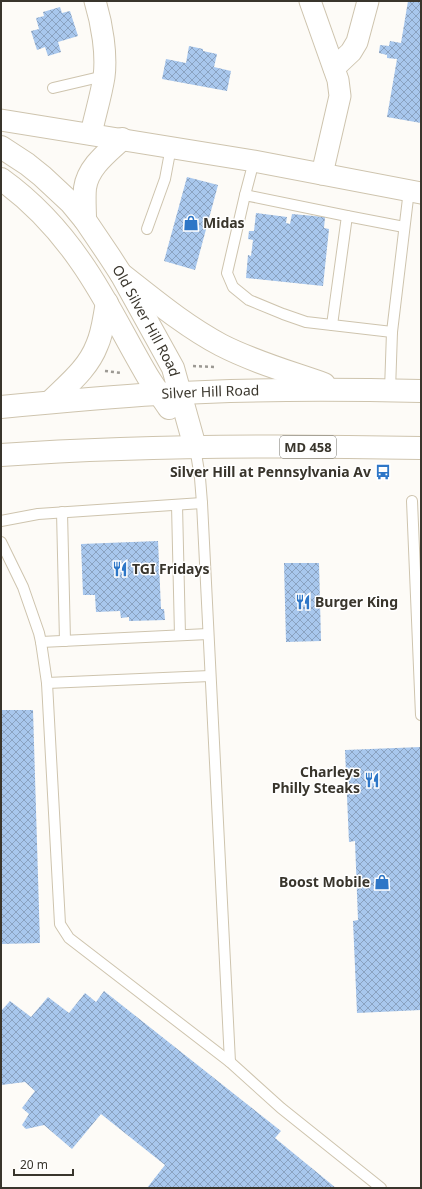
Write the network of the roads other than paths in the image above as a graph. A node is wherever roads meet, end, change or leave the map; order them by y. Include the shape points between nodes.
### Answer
1 (95, 1) edge
2 (310, 1) edge
3 (368, 1) edge
4 (334, 68) junction
5 (104, 76) junction
6 (53, 88) dead end
7 (1, 120) edge
8 (91, 134) junction
9 (122, 139) junction
10 (1, 147) edge
11 (171, 147) junction
12 (254, 161) junction
13 (322, 174) junction
14 (1, 179) edge
15 (415, 191) edge
16 (245, 195) junction
17 (347, 216) junction
18 (85, 220) junction
19 (404, 227) junction
20 (147, 228) dead end
21 (121, 274) junction
22 (107, 303) junction
23 (332, 324) junction
24 (392, 332) junction
25 (341, 390) junction
26 (390, 390) junction
27 (421, 391) edge
28 (170, 394) junction
29 (50, 402) junction
30 (1, 407) edge
31 (195, 447) junction
32 (421, 448) edge
33 (1, 455) edge
34 (412, 501) dead end
35 (202, 503) junction
36 (176, 505) junction
37 (62, 512) junction
38 (1, 522) edge
39 (1, 542) edge
40 (208, 634) junction
41 (180, 636) junction
42 (65, 641) junction
43 (41, 642) junction
44 (210, 676) junction
45 (47, 683) junction
46 (421, 715) edge
47 (230, 1062) junction
48 (381, 1188) edge

1 - 5 street via 103,40
2 - 4 street
3 - 4 street via 357,42 351,52
4 - 13 street via 340,96
5 - 6 lane
5 - 8 street
7 - 8 street
8 - 9 street
9 - 11 street
9 - 18 main road via 98,162 88,178 84,195
10 - 18 main road, Old Silver Hill Road via 42,176
11 - 12 street
11 - 20 lane via 165,179
12 - 13 street
12 - 16 lane
13 - 15 street
14 - 22 main road, Old Silver Hill Road via 41,213 69,245
15 - 19 lane
16 - 17 lane
16 - 23 lane via 226,273 233,286 249,300 283,314 306,322
17 - 19 lane
17 - 23 lane
18 - 21 main road, Old Silver Hill Road
19 - 24 lane
21 - 25 main road via 186,323 222,345 270,366
21 - 28 main road, Old Silver Hill Road via 173,368
22 - 28 main road, Old Silver Hill Road via 144,371
22 - 29 main road via 101,334 93,354 76,377
23 - 24 lane
24 - 26 lane
25 - 26 main road, Silver Hill Road
25 - 28 main road, Silver Hill Road
26 - 27 main road, Silver Hill Road
28 - 29 main road, Silver Hill Road
28 - 31 main road, Old Silver Hill Road
29 - 30 main road, Silver Hill Road
31 - 32 main road, MD 458
31 - 33 main road, MD 458
31 - 35 lane
34 - 46 lane
35 - 36 lane
35 - 40 lane
36 - 37 lane
36 - 41 lane
37 - 38 lane
37 - 42 lane
39 - 43 lane via 23,587
40 - 41 lane
40 - 44 lane
41 - 42 lane
42 - 43 lane
43 - 45 lane
44 - 45 lane
44 - 47 lane
45 - 47 lane via 60,924 69,938
47 - 48 lane via 281,1108

